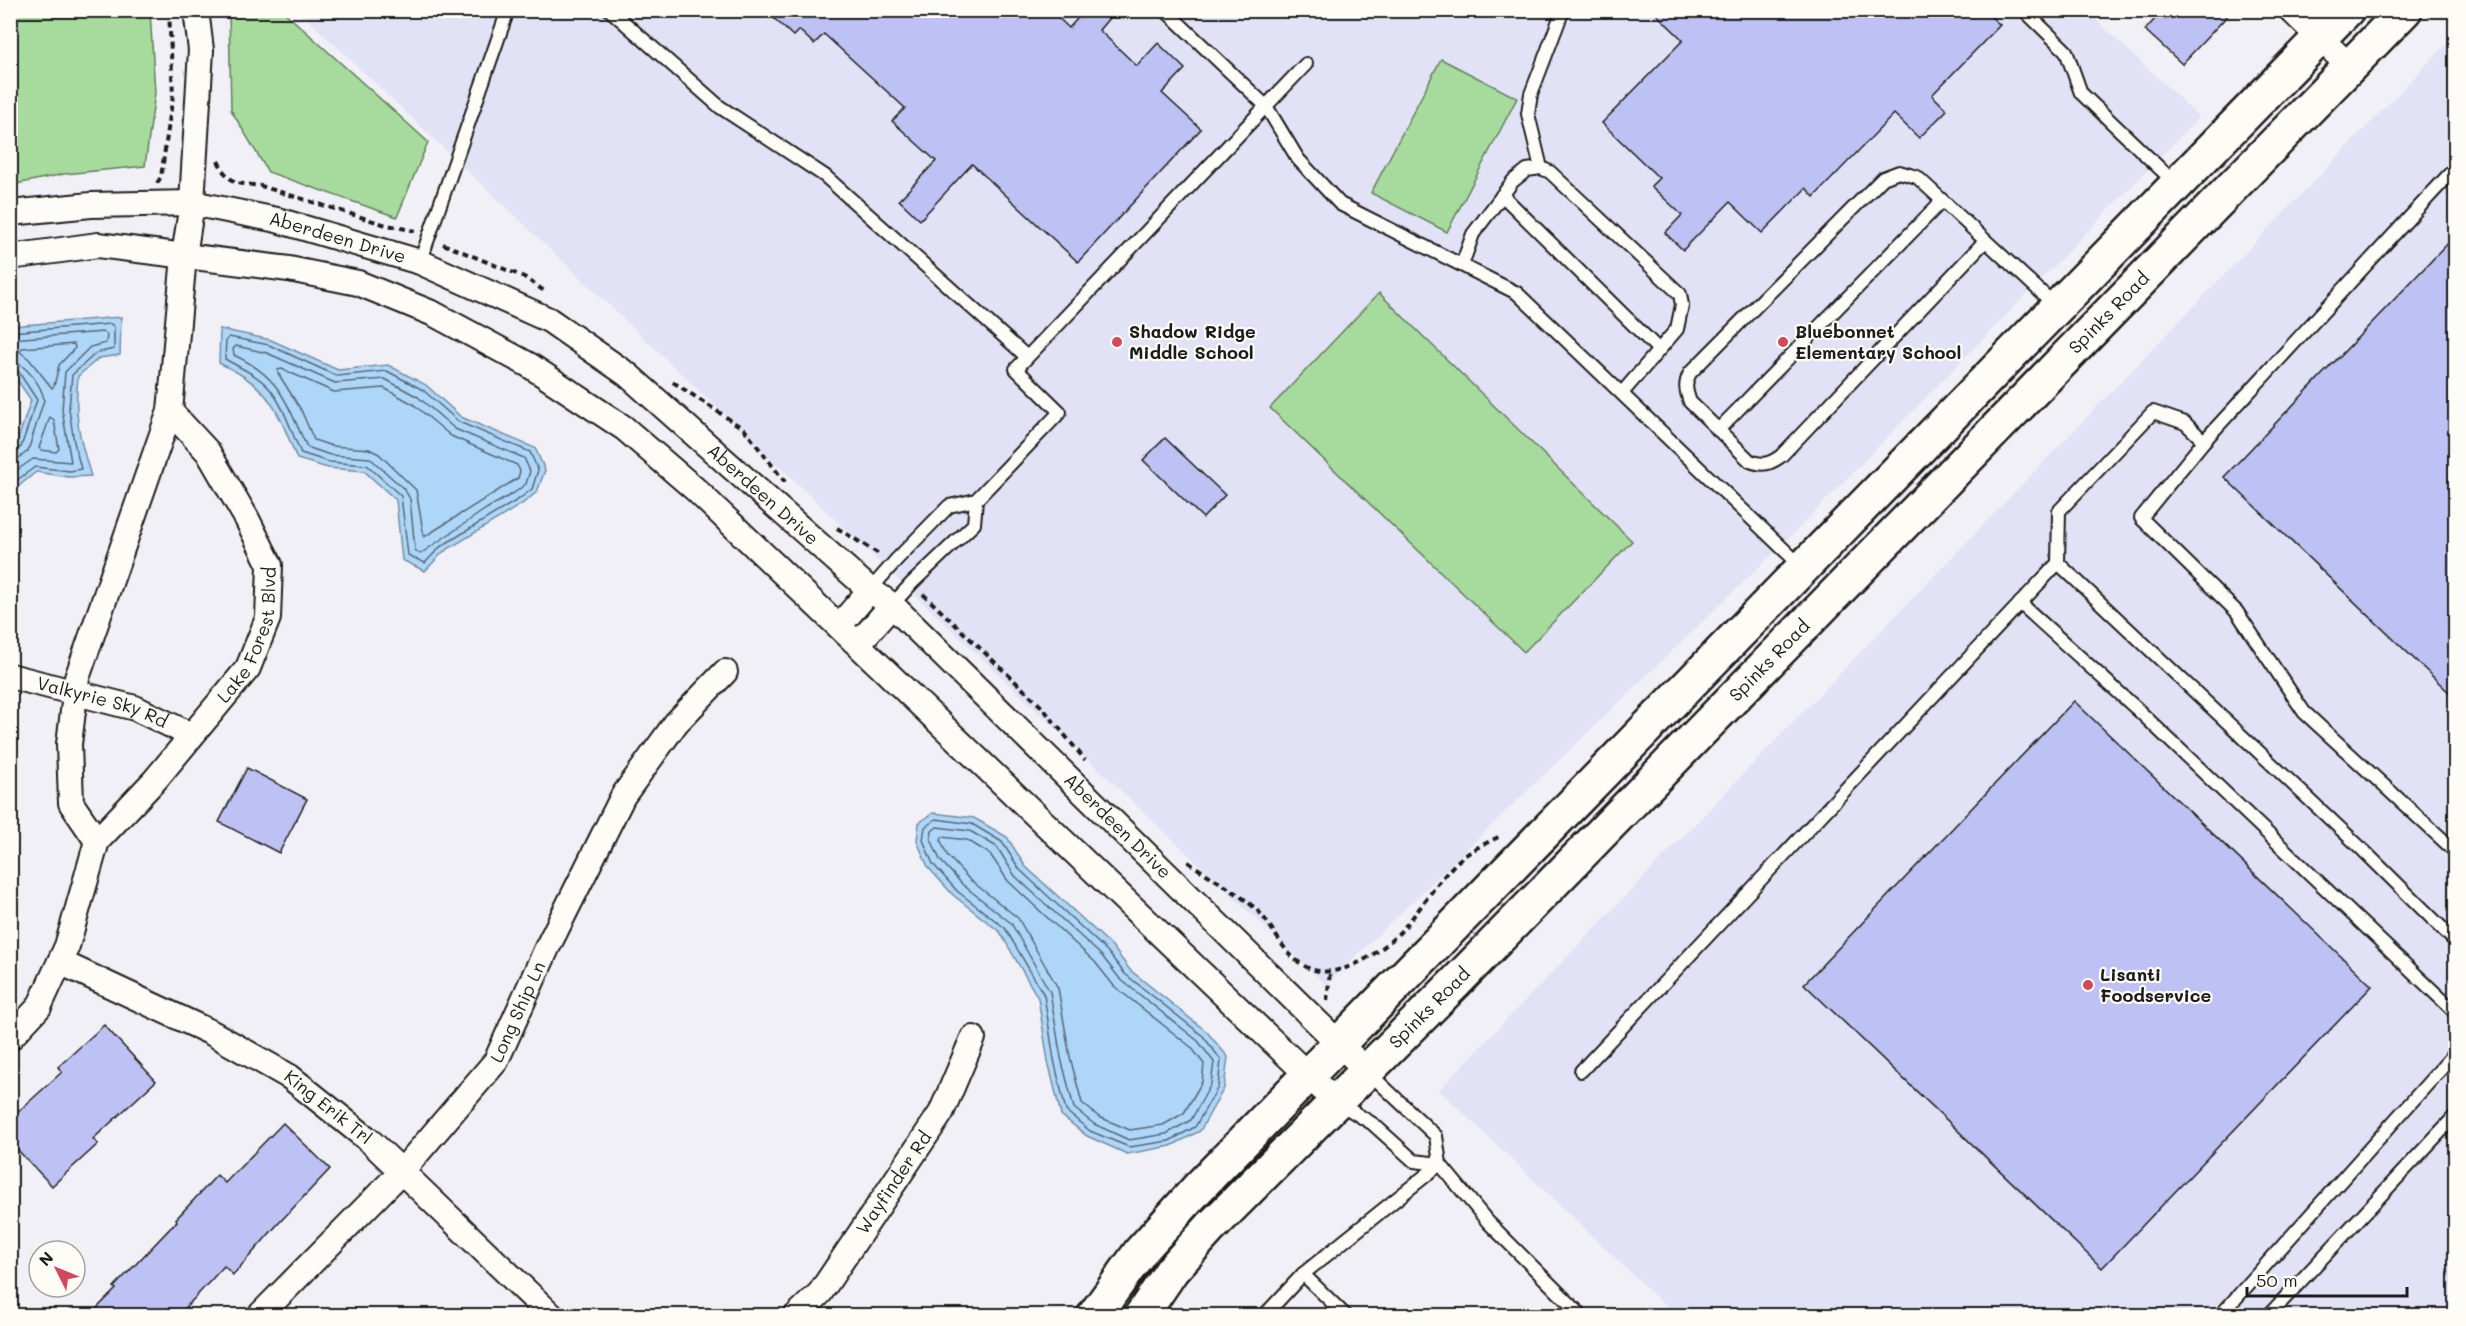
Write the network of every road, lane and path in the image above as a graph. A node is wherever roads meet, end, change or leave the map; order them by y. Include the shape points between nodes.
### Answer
1 (170, 10) edge
2 (196, 10) edge
3 (508, 10) edge
4 (610, 10) edge
5 (1165, 10) edge
6 (1563, 10) edge
7 (2024, 10) edge
8 (2291, 10) edge
9 (2347, 10) edge
10 (2405, 10) edge
11 (2320, 38) junction
12 (1306, 64) dead end
13 (2350, 67) junction
14 (1266, 106) junction
15 (2456, 166) edge
16 (1541, 168) junction
17 (161, 177) dead end
18 (2177, 184) junction
19 (1502, 195) junction
20 (1942, 201) junction
21 (192, 203) junction
22 (10, 213) edge
23 (1985, 241) junction
24 (184, 256) junction
25 (10, 258) edge
26 (420, 262) junction
27 (1462, 265) junction
28 (2057, 306) junction
29 (2088, 336) junction
30 (1659, 350) junction
31 (1027, 357) junction
32 (1622, 393) junction
33 (170, 411) junction
34 (1718, 430) junction
35 (2204, 441) junction
36 (976, 500) junction
37 (2058, 563) junction
38 (1802, 567) junction
39 (870, 590) junction
40 (1832, 598) junction
41 (2020, 603) junction
42 (892, 605) junction
43 (840, 625) junction
44 (858, 644) junction
45 (725, 672) dead end
46 (10, 676) edge
47 (75, 693) junction
48 (191, 735) junction
49 (1505, 834) dead end
50 (97, 841) junction
51 (2456, 852) edge
52 (2456, 942) edge
53 (60, 962) junction
54 (1326, 1004) dead end
55 (2456, 1013) edge
56 (10, 1038) edge
57 (973, 1038) dead end
58 (1337, 1043) junction
59 (2456, 1052) edge
60 (1367, 1071) junction
61 (1581, 1071) dead end
62 (1307, 1074) junction
63 (1336, 1102) junction
64 (2456, 1115) edge
65 (1440, 1164) junction
66 (402, 1172) junction
67 (1303, 1274) junction
68 (259, 1316) edge
69 (552, 1316) edge
70 (796, 1316) edge
71 (1094, 1316) edge
72 (1141, 1316) edge
73 (1264, 1316) edge
74 (1346, 1316) edge
75 (1582, 1316) edge
76 (2220, 1316) edge
77 (2268, 1316) edge

1 - 17 path via 173,95
2 - 21 street via 201,50
3 - 26 lane
4 - 31 lane via 720,107 825,176
5 - 14 lane
6 - 16 lane via 1531,94 1528,114
7 - 18 lane via 2066,51 2081,93
8 - 11 street
9 - 11 main road
10 - 13 main road, Spinks Road
11 - 13 street
11 - 18 main road
12 - 14 lane
13 - 29 main road, Spinks Road
14 - 27 lane via 1298,159 1340,204
14 - 31 lane
15 - 35 lane
16 - 19 lane via 1527,170
16 - 30 lane via 1550,172 1680,294 1682,306 1677,328
18 - 28 main road
19 - 27 lane via 1473,234
19 - 30 lane
20 - 23 lane
20 - 34 lane
20 - 34 lane via 1907,172 1883,178 1690,373 1686,380 1690,402
21 - 22 street, Aberdeen Drive via 91,205
21 - 24 street
21 - 26 street, Aberdeen Drive via 277,220
23 - 28 lane
23 - 34 lane via 1770,464 1750,461
24 - 25 street, Aberdeen Drive via 98,244
24 - 33 street
24 - 43 street, Aberdeen Drive via 289,269 358,283 434,314 529,365 624,428
26 - 39 street, Aberdeen Drive via 549,320 628,375
27 - 32 lane via 1517,293
28 - 29 main road
28 - 38 main road
29 - 40 main road, Spinks Road
30 - 32 lane
31 - 36 lane via 1016,369 1060,412
32 - 38 lane
33 - 47 street
33 - 48 street, Lake Forest Blvd via 208,452 270,565 267,618 248,668
35 - 37 lane via 2185,423 2153,412 2059,511
35 - 51 lane via 2140,518 2237,612 2304,712
36 - 39 lane via 949,506
36 - 42 lane via 974,524
37 - 41 lane
37 - 52 lane
38 - 40 main road
38 - 58 main road
39 - 42 street, Aberdeen Drive
39 - 43 street
40 - 60 main road, Spinks Road
41 - 55 lane
41 - 61 lane
42 - 44 street
42 - 58 street, Aberdeen Drive
43 - 44 street, Aberdeen Drive
44 - 62 street, Aberdeen Drive
45 - 66 street, Long Ship Ln via 676,723 623,796 496,1061
46 - 47 street, Valkyrie Sky Rd
47 - 48 street, Valkyrie Sky Rd via 135,708
47 - 50 street via 69,744 72,803
48 - 50 street, Lake Forest Blvd
49 - 54 path via 1456,862 1401,932 1383,947 1357,963 1330,972
50 - 53 street, Lake Forest Blvd
53 - 56 street, Lake Forest Blvd via 39,1007
53 - 66 street, King Erik Trl via 212,1033 290,1077
57 - 70 street, Wayfinder Rd via 941,1113 820,1293
58 - 60 street, Aberdeen Drive
58 - 62 main road
59 - 76 lane
60 - 63 main road, Spinks Road
60 - 65 lane via 1436,1136
62 - 63 street, Aberdeen Drive
62 - 71 main road via 1140,1252
63 - 65 lane via 1373,1124 1414,1161
63 - 72 main road, Spinks Road via 1211,1227 1172,1270
64 - 77 lane
65 - 67 lane
65 - 75 lane via 1488,1222
66 - 68 street, Long Ship Ln
66 - 69 street, King Erik Trl
67 - 73 lane
67 - 74 lane

